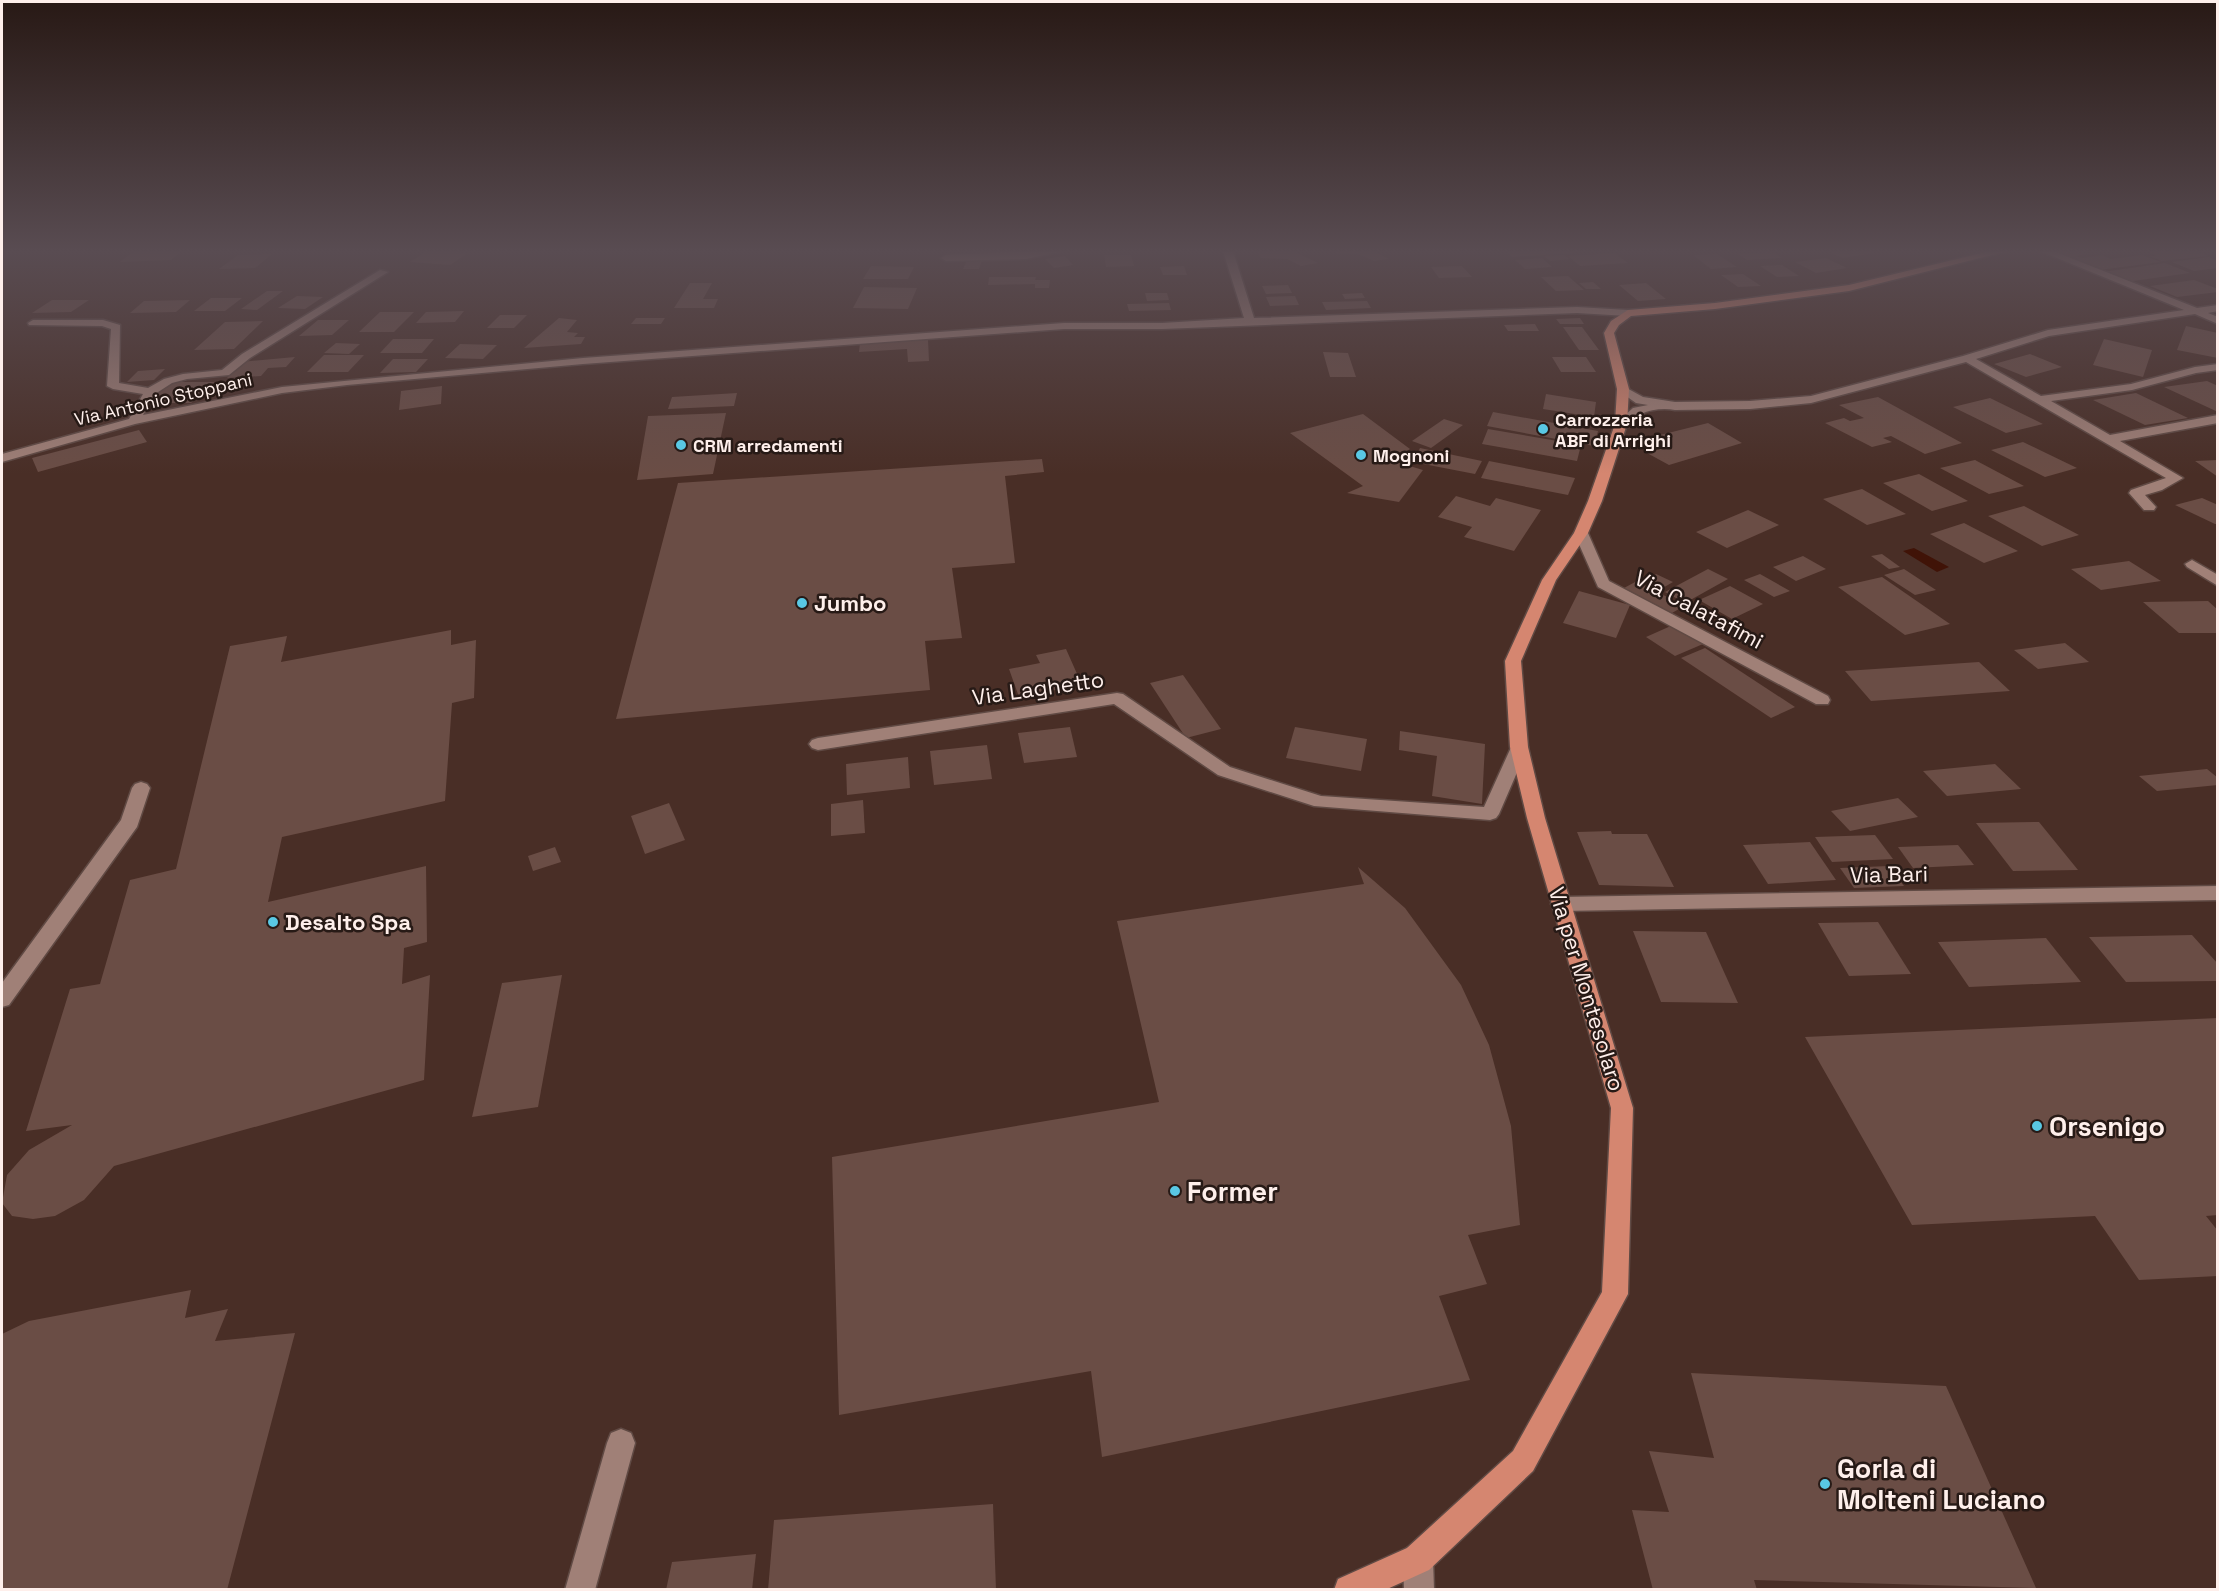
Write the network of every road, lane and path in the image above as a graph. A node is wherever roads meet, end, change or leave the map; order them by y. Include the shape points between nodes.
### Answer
1 (110, 325) edge
2 (296, 325) edge
3 (1175, 325) edge
4 (1602, 325) edge
5 (1614, 325) edge
6 (2100, 325) edge
7 (1609, 333) junction
8 (1967, 358) junction
9 (2217, 367) edge
10 (1623, 389) junction
11 (150, 392) junction
12 (2041, 399) junction
13 (1663, 405) junction
14 (2217, 419) edge
15 (134, 421) junction
16 (1621, 424) junction
17 (2110, 439) junction
18 (2, 459) edge
19 (2149, 507) dead end
20 (1581, 533) junction
21 (2192, 564) dead end
22 (2217, 582) edge
23 (1822, 700) dead end
24 (818, 744) dead end
25 (1519, 747) junction
26 (141, 788) dead end
27 (2217, 893) edge
28 (1562, 904) junction
29 (2, 999) edge
30 (621, 1443) dead end
31 (1418, 1559) junction
32 (580, 1590) edge
33 (1349, 1590) edge
34 (1419, 1590) edge

1 - 11 street via 116,327 113,386
2 - 11 street via 225,373 187,376
3 - 15 street, Via Antonio Stoppani via 983,331 468,370 282,390
4 - 7 street
5 - 7 main road
6 - 8 street via 2048,333
7 - 10 main road, Via per Montesolaro
8 - 12 street
8 - 13 street via 1811,399 1750,405
9 - 12 street via 2132,387
10 - 13 street via 1640,400
10 - 16 main road, Via per Montesolaro
11 - 15 street
12 - 17 street
13 - 16 street via 1637,411
14 - 17 street
15 - 18 street, Via Antonio Stoppani
16 - 20 main road, Via per Montesolaro
17 - 19 street via 2176,478 2136,493
20 - 23 street, Via Calatafimi via 1603,584
20 - 25 main road, Via per Montesolaro via 1549,580 1513,661
21 - 22 street
24 - 25 street, Via Laghetto via 1117,698 1224,771 1320,802 1490,814
25 - 28 main road, Via per Montesolaro
26 - 29 street via 130,822
27 - 28 street, Via Bari
28 - 31 main road, Via per Montesolaro via 1622,1108 1615,1294 1523,1461
30 - 32 street
31 - 33 main road, Via per Montesolaro
31 - 34 street

